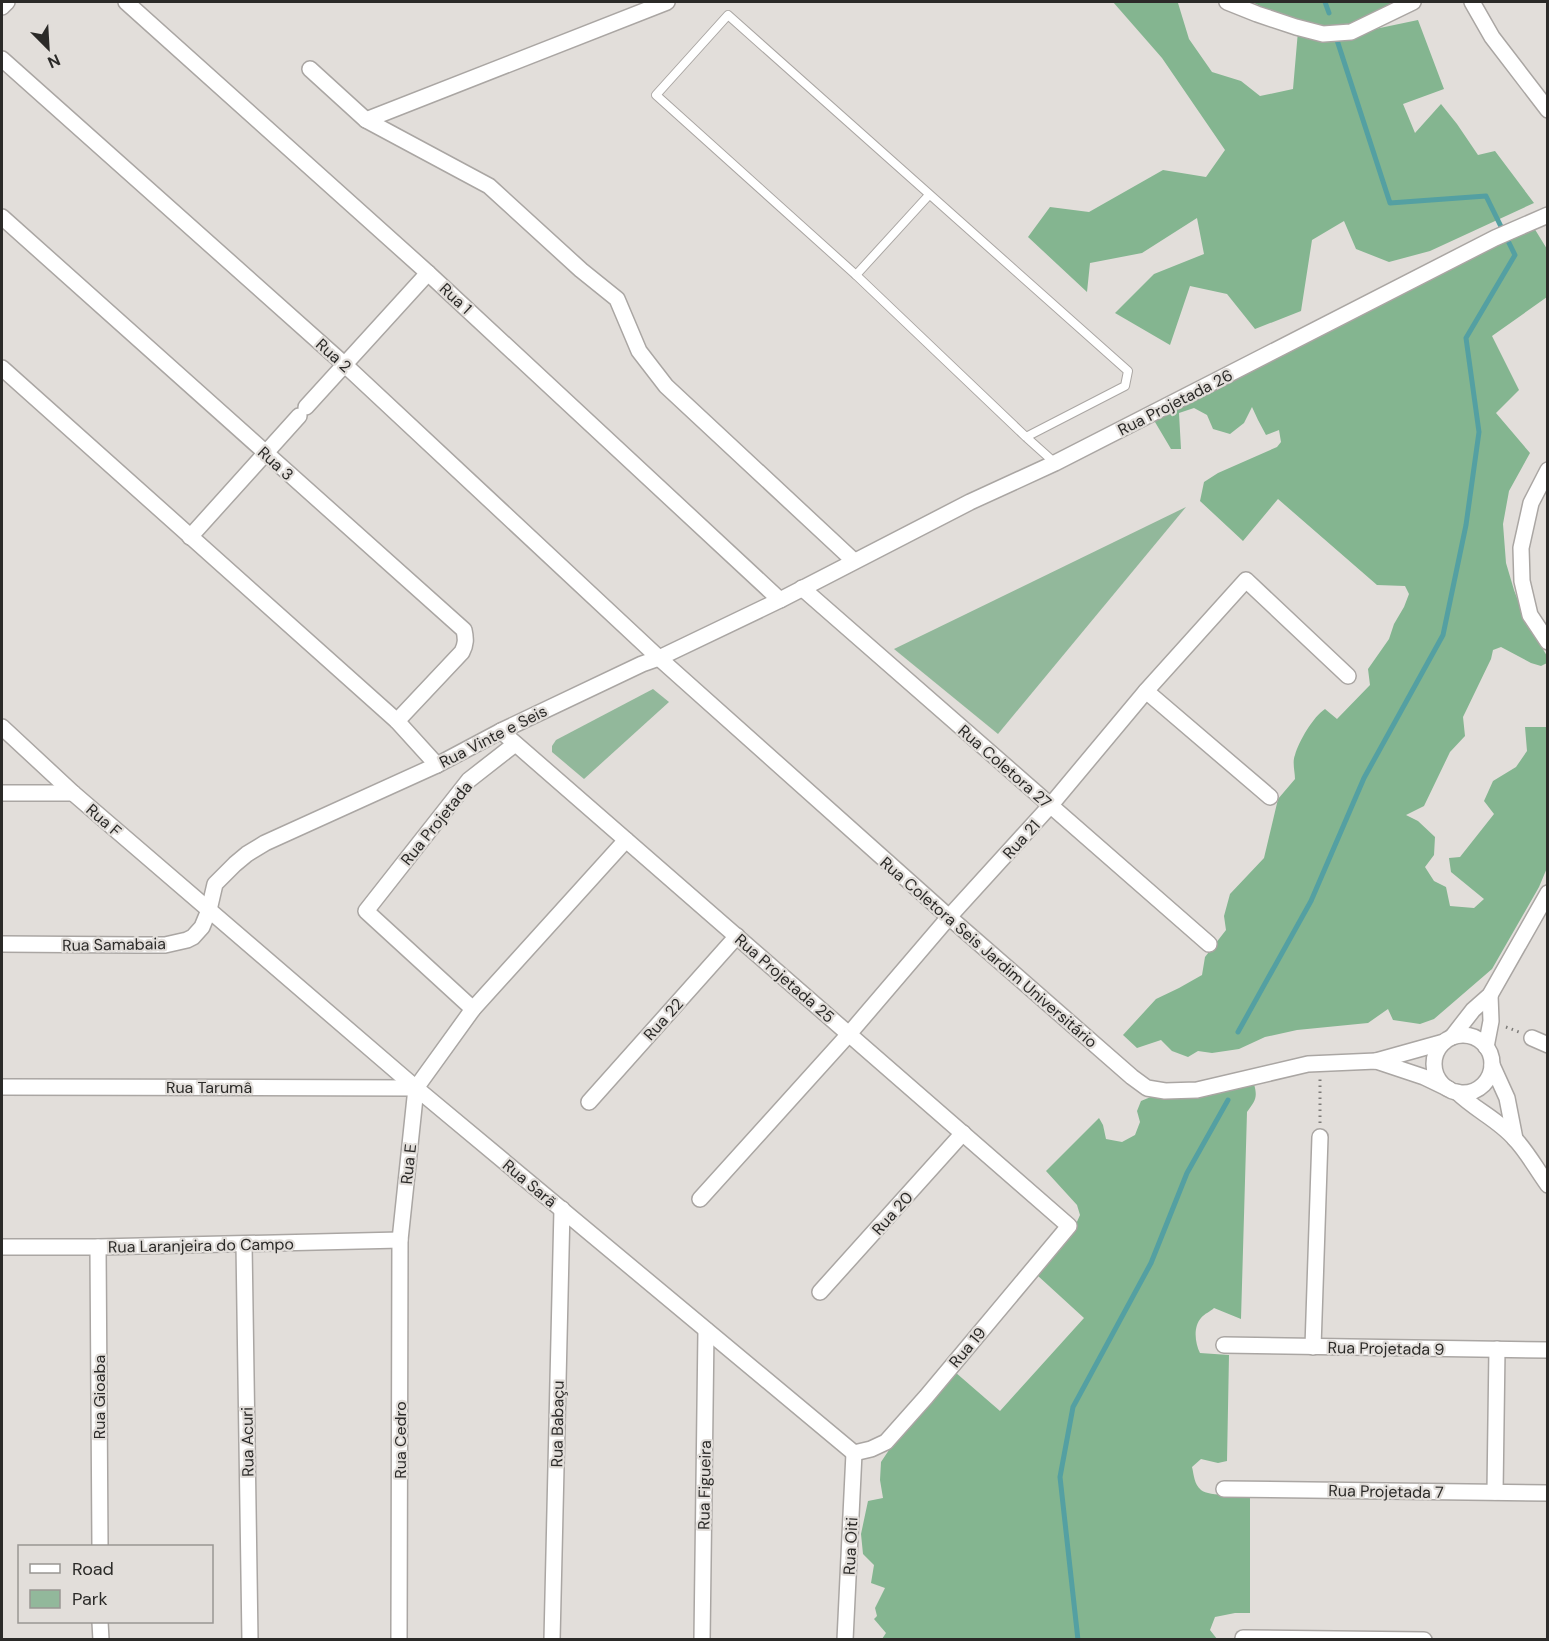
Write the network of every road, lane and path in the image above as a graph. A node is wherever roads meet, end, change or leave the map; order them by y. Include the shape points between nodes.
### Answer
1 (7, 2) edge
2 (126, 2) edge
3 (667, 2) edge
4 (1227, 2) edge
5 (1413, 2) edge
6 (1472, 2) edge
7 (2, 7) edge
8 (2, 59) edge
9 (310, 69) dead end
10 (1548, 110) edge
11 (366, 120) junction
12 (929, 195) junction
13 (1548, 214) edge
14 (2, 217) edge
15 (428, 273) junction
16 (856, 275) junction
17 (344, 364) junction
18 (2, 368) edge
19 (1026, 437) junction
20 (266, 453) junction
21 (1055, 463) junction
22 (1548, 470) edge
23 (190, 537) junction
24 (854, 561) junction
25 (802, 588) junction
26 (780, 600) junction
27 (1548, 642) edge
28 (658, 658) junction
29 (1348, 676) dead end
30 (1146, 691) junction
31 (398, 721) junction
32 (2, 728) edge
33 (501, 731) junction
34 (515, 744) junction
35 (437, 765) junction
36 (2, 793) edge
37 (73, 793) junction
38 (1270, 796) dead end
39 (1050, 806) junction
40 (626, 840) junction
41 (1548, 893) edge
42 (209, 910) junction
43 (949, 918) junction
44 (737, 936) junction
45 (2, 944) edge
46 (1209, 944) dead end
47 (1490, 995) junction
48 (473, 1009) junction
49 (1491, 1021) junction
50 (849, 1034) junction
51 (1532, 1038) joint
52 (1448, 1040) junction
53 (1548, 1045) edge
54 (1486, 1047) junction
55 (1376, 1061) junction
56 (1320, 1063) junction
57 (1492, 1065) junction
58 (2, 1087) edge
59 (416, 1088) junction
60 (1453, 1091) junction
61 (589, 1102) dead end
62 (963, 1133) junction
63 (1320, 1137) joint
64 (1515, 1139) junction
65 (1548, 1185) edge
66 (700, 1199) dead end
67 (562, 1209) junction
68 (1070, 1226) joint
69 (400, 1240) junction
70 (244, 1244) junction
71 (2, 1247) edge
72 (98, 1247) junction
73 (820, 1292) dead end
74 (706, 1330) junction
75 (1224, 1346) dead end
76 (1313, 1347) junction
77 (1497, 1349) junction
78 (1548, 1350) edge
79 (854, 1453) junction
80 (1224, 1489) dead end
81 (1495, 1492) junction
82 (1548, 1493) edge
83 (100, 1545) edge
84 (100, 1623) edge
85 (1243, 1638) edge
86 (100, 1640) edge
87 (250, 1640) edge
88 (399, 1640) edge
89 (552, 1640) edge
90 (702, 1640) edge
91 (845, 1640) edge
92 (1424, 1640) edge

1 - 7 street
2 - 15 street, Rua 1
3 - 11 street
4 - 5 street via 1323,34 1351,32
6 - 10 street via 1492,37
8 - 17 street, Rua 2
9 - 11 street
11 - 24 street via 489,186 617,299 639,351 666,386
12 - 16 lane
12 - 16 lane via 728,15 656,95
12 - 19 lane via 1128,370 1125,386
13 - 21 street, Rua Projetada 26
14 - 20 street, Rua 3
15 - 17 street
15 - 26 street, Rua 1
16 - 19 lane
17 - 20 street
17 - 28 street, Rua 2
18 - 23 street
19 - 21 lane
20 - 23 street
20 - 31 street, Rua 3 via 464,630 462,652
21 - 24 street, Rua Projetada 26
22 - 27 street via 1531,503 1521,548 1522,581 1530,615
23 - 31 street
24 - 25 street, Rua Projetada 26
25 - 26 street, Rua Vinte e Seis
25 - 39 street, Rua Coletora 27
26 - 28 street, Rua Vinte e Seis
28 - 33 street, Rua Vinte e Seis
28 - 43 street, Rua Coletora Seis Jardim Universitário
29 - 30 street, Rua 21 via 1246,580
30 - 38 street
30 - 39 street, Rua 21
31 - 35 street
32 - 37 street, Rua F
33 - 34 street, Rua Projetada 25
33 - 35 street, Rua Vinte e Seis
34 - 40 street, Rua Projetada 25
34 - 48 street, Rua Projetada via 469,780 366,911
35 - 42 street, Rua Vinte e Seis via 247,854 215,884
36 - 37 street
37 - 42 street, Rua F
39 - 43 street, Rua 21
39 - 46 street, Rua Coletora 27
40 - 44 street, Rua Projetada 25
40 - 48 street
41 - 47 street
42 - 45 street, Rua Samabaia via 199,931 178,942
42 - 59 street, Rua Sarã
43 - 50 street, Rua 21
43 - 56 street, Rua Coletora Seis Jardim Universitário via 1147,1088 1197,1090
44 - 50 street, Rua Projetada 25
44 - 61 street, Rua 22
47 - 49 street
47 - 52 street
48 - 59 street
49 - 51 path
49 - 54 street
50 - 62 street, Rua Projetada 25
50 - 66 street, Rua 21
51 - 53 street
52 - 54 street via 1470,1036
52 - 55 street
52 - 60 street via 1438,1049 1434,1067 1441,1083
54 - 57 street
55 - 56 street, Rua Coletora Seis Jardim Universitário
55 - 60 street
56 - 63 path
57 - 60 street via 1490,1075 1476,1089 1467,1093
57 - 64 street via 1507,1098
58 - 59 street, Rua Tarumâ
59 - 67 street, Rua Sarã
59 - 69 street, Rua E
60 - 64 street
62 - 68 street, Rua Projetada 25
62 - 73 street, Rua 20
63 - 76 street
64 - 65 street
67 - 74 street, Rua Sarã
67 - 89 street, Rua Babaçu
68 - 79 street, Rua 19 via 886,1442
69 - 70 street, Rua Laranjeira do Campo
69 - 88 street, Rua Cedro
70 - 72 street, Rua Laranjeira do Campo
70 - 87 street, Rua Acuri
71 - 72 street, Rua Laranjeira do Campo
72 - 83 street, Rua Gioaba
74 - 79 street, Rua Sarã
74 - 90 street, Rua Figueira
75 - 76 street, Rua Projetada 9
76 - 77 street, Rua Projetada 9
77 - 78 street, Rua Projetada 9
77 - 81 street
79 - 91 street, Rua Oiti
80 - 81 street, Rua Projetada 7
81 - 82 street, Rua Projetada 7
84 - 86 street
85 - 92 street

